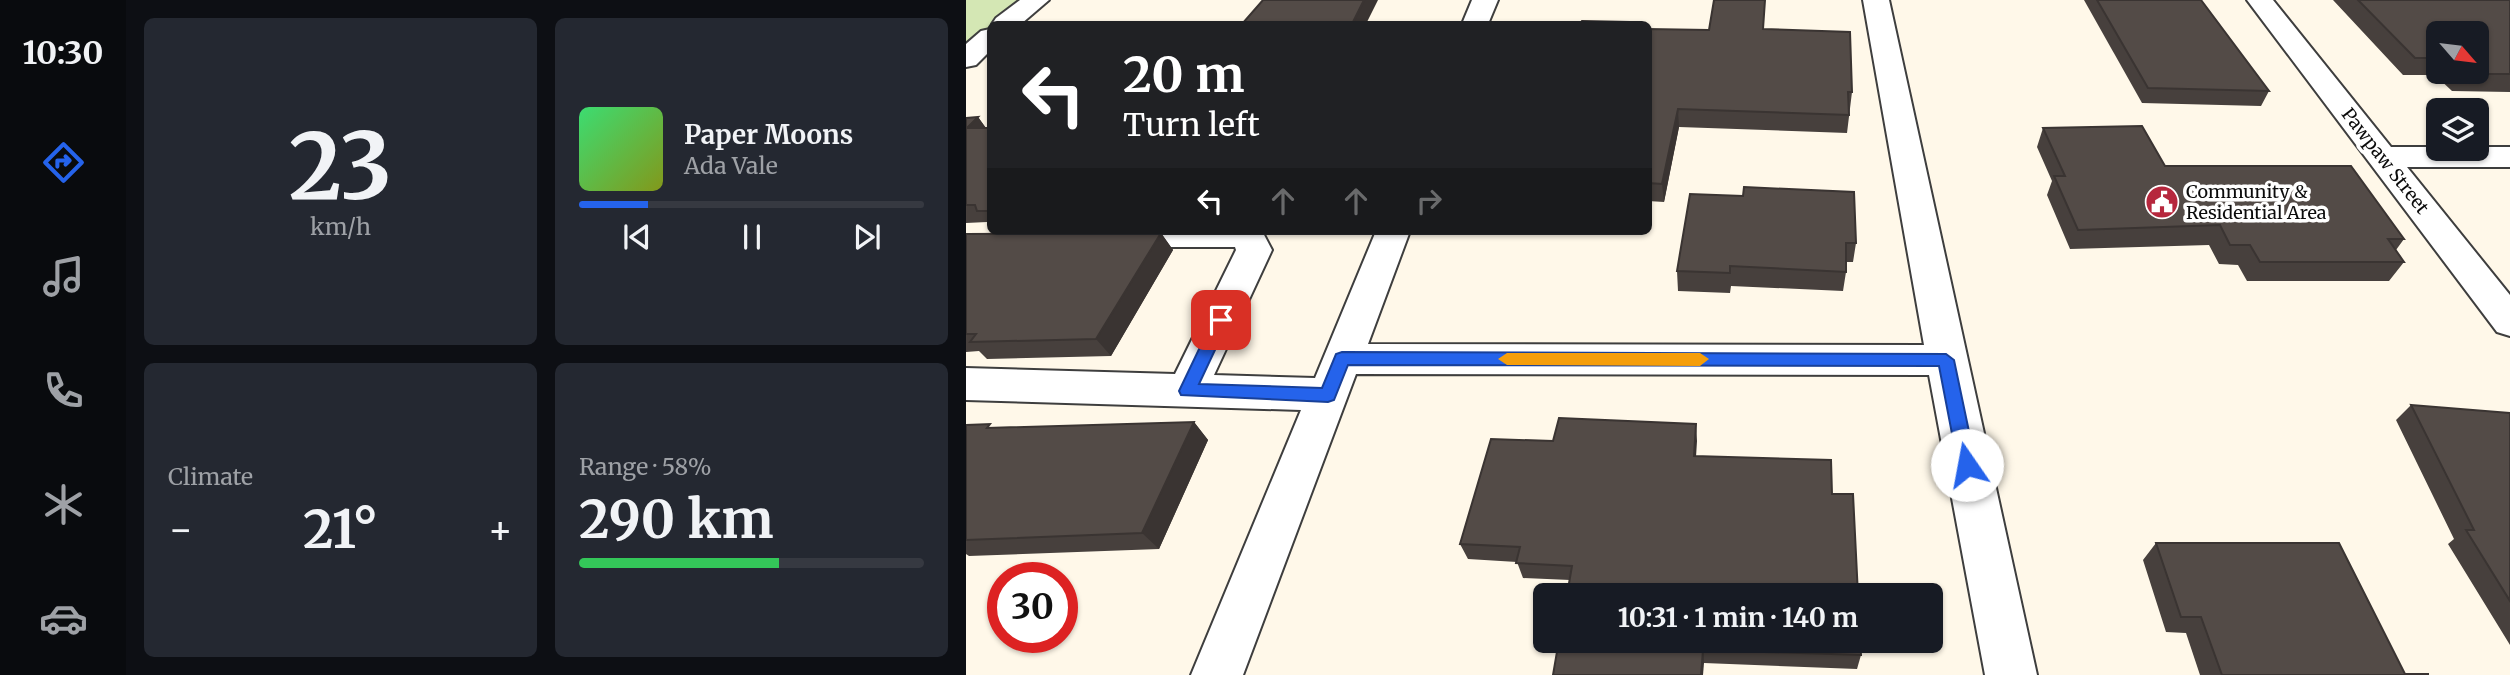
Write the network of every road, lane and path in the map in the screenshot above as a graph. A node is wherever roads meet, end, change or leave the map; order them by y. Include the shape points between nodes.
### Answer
1 (1036, 0) edge
2 (1485, 0) edge
3 (1876, 0) edge
4 (2260, 0) edge
5 (1009, 21) edge
6 (1476, 21) edge
7 (987, 40) edge
8 (966, 59) edge
9 (2381, 157) junction
10 (2510, 157) edge
11 (1391, 235) edge
12 (1074, 236) edge
13 (2510, 322) edge
14 (1946, 360) junction
15 (1335, 377) junction
16 (966, 384) edge
17 (1187, 391) junction
18 (1217, 675) edge
19 (2011, 675) edge

1 - 5 street
2 - 6 street
3 - 14 street
4 - 9 street, Pawpaw Street
7 - 8 street
9 - 10 street
9 - 13 street, Pawpaw Street
11 - 15 street
12 - 17 street via 1247,235 1254,250
14 - 15 street
14 - 19 street
15 - 17 street
15 - 18 street
16 - 17 street

